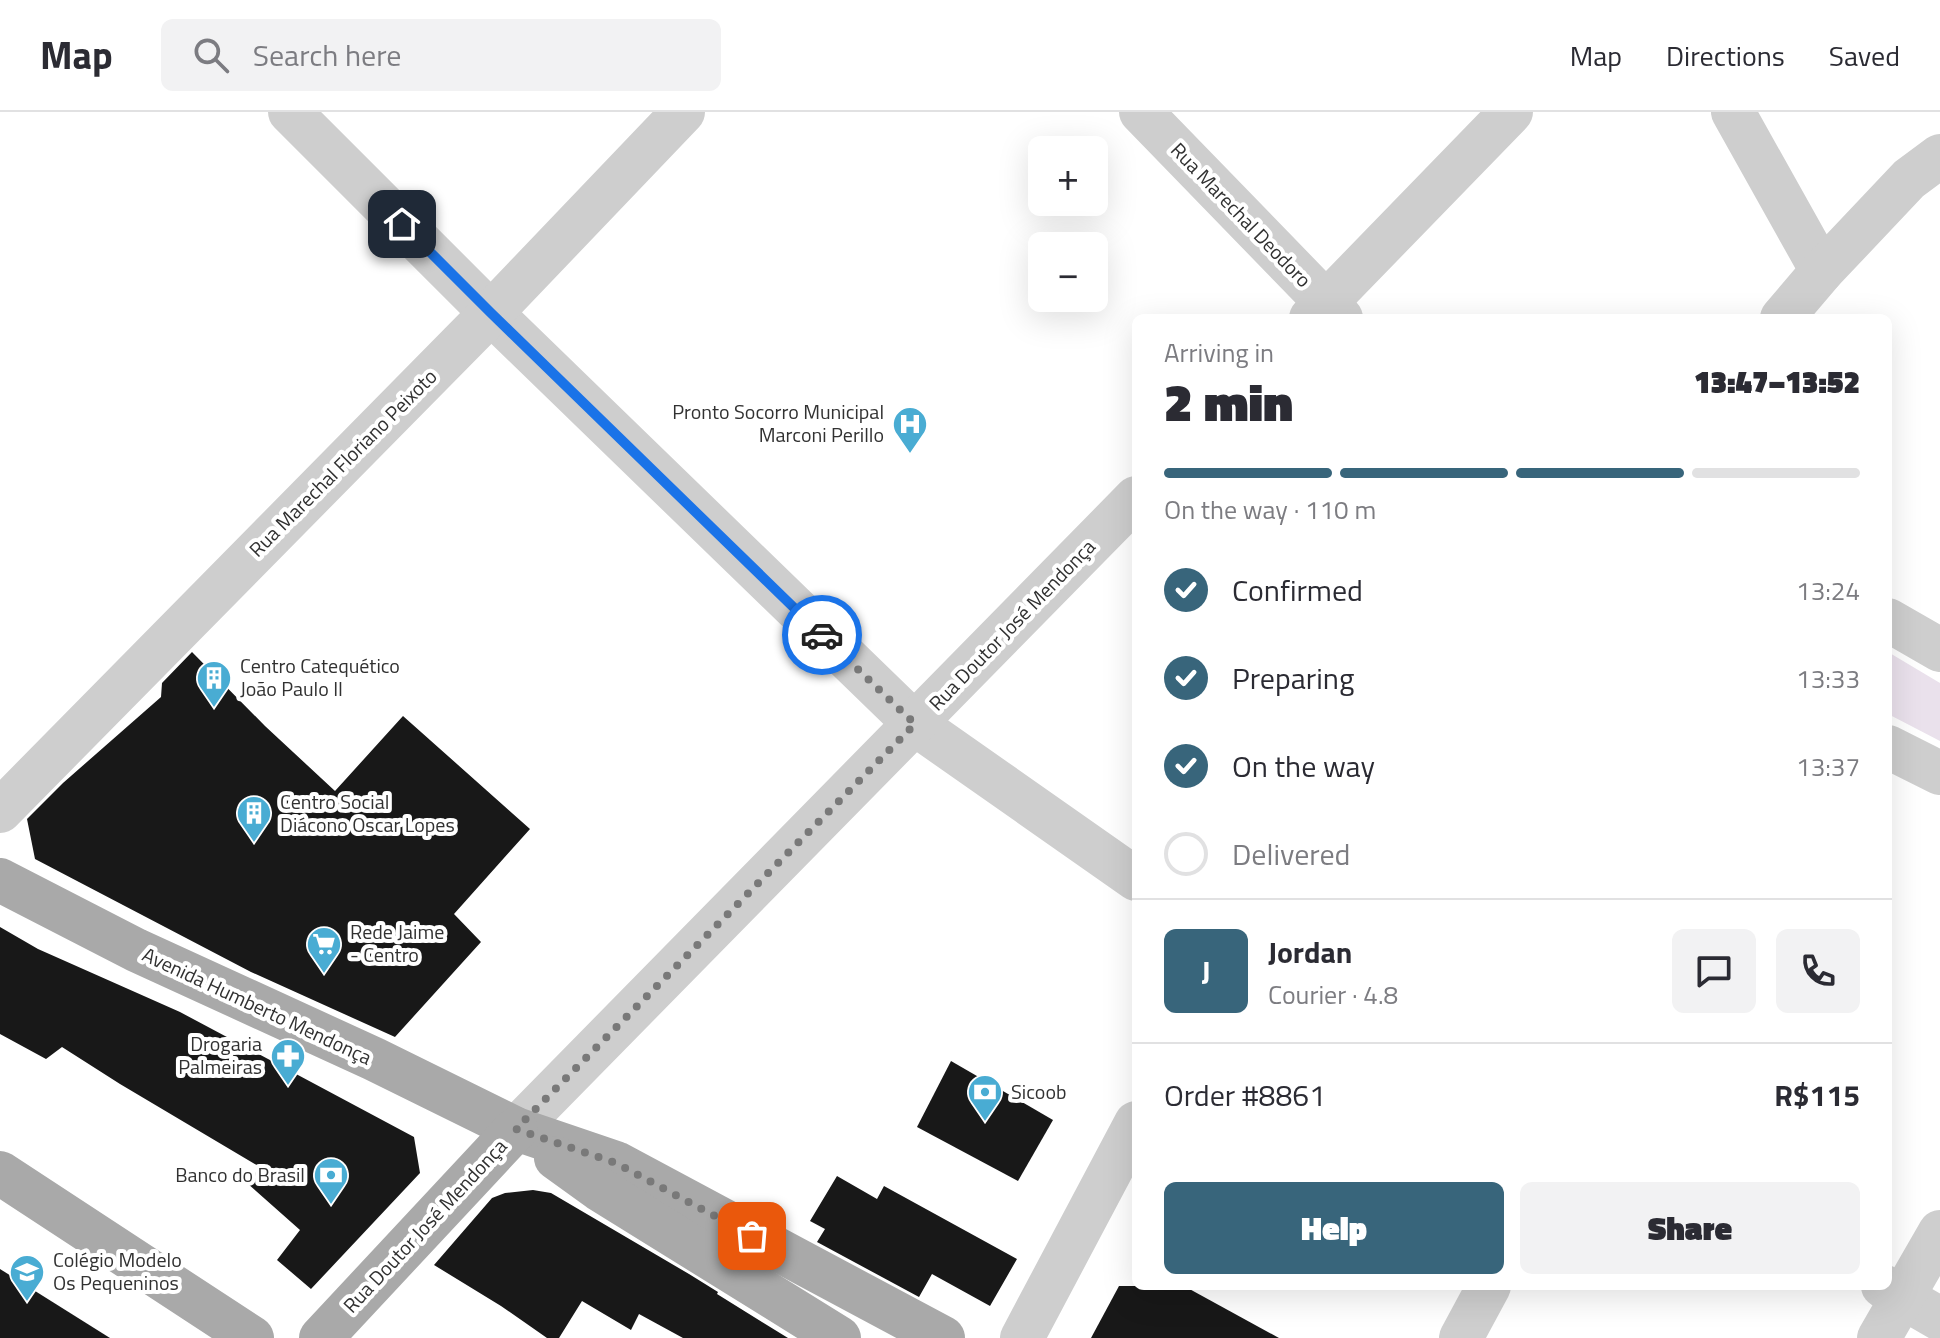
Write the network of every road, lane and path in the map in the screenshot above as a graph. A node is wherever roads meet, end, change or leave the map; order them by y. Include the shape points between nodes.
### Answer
1 (290, 112) edge
2 (683, 112) edge
3 (1141, 112) edge
4 (1511, 112) edge
5 (1733, 112) edge
6 (1940, 156) edge
7 (1822, 271) junction
8 (491, 313) junction
9 (1327, 313) edge
10 (1785, 314) edge
11 (1132, 502) edge
12 (1892, 622) edge
13 (1940, 650) edge
14 (915, 724) junction
15 (1892, 749) edge
16 (1940, 773) edge
17 (0, 811) edge
18 (1132, 876) edge
19 (0, 880) edge
20 (516, 1129) junction
21 (1132, 1131) edge
22 (0, 1173) edge
23 (1940, 1232) edge
24 (1487, 1290) edge
25 (1892, 1292) edge
26 (1940, 1319) edge
27 (252, 1338) edge
28 (321, 1338) edge
29 (839, 1338) edge
30 (943, 1338) edge
31 (1022, 1338) edge
32 (1461, 1338) edge
33 (1879, 1338) edge

1 - 8 street
2 - 8 street, Rua Marechal Floriano Peixoto
3 - 9 street, Rua Marechal Deodoro
4 - 9 street
5 - 7 street
6 - 7 street via 1909,179
7 - 10 street
8 - 14 street
8 - 17 street, Rua Marechal Floriano Peixoto
11 - 14 street, Rua Doutor José Mendonça
12 - 13 street
14 - 18 street
14 - 20 street, Rua Doutor José Mendonça
15 - 16 street
19 - 20 main road, Avenida Humberto Mendonça
20 - 28 main road, Rua Doutor José Mendonça
20 - 29 main road, Avenida Humberto Mendonça via 599,1189
20 - 30 main road, Avenida Humberto Mendonça via 616,1163
21 - 31 street
22 - 27 main road
23 - 25 street
24 - 32 street
25 - 26 street
25 - 33 street

